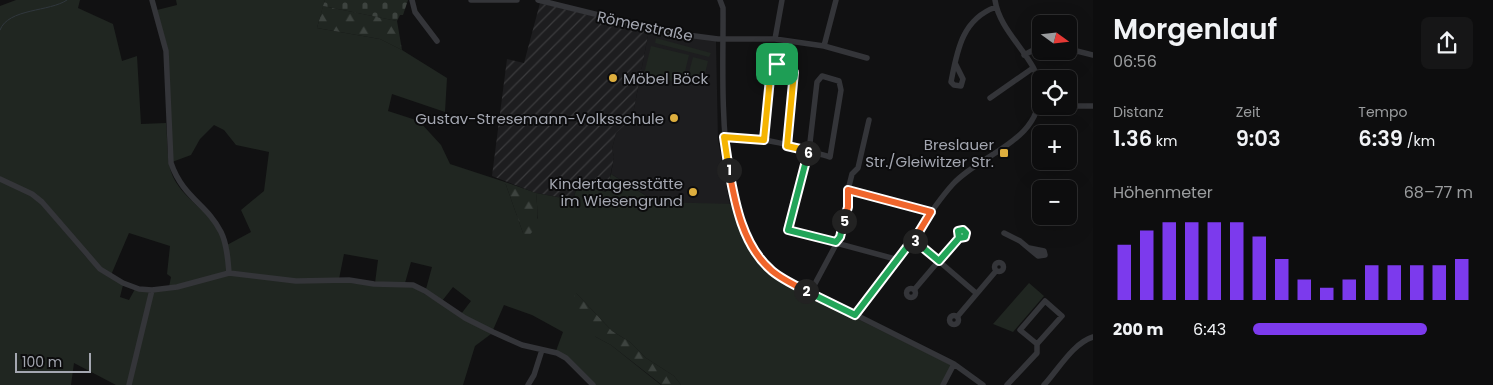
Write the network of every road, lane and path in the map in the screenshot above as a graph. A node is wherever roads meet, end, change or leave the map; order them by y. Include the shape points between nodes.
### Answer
1 (152, 0) edge
2 (412, 0) edge
3 (471, 0) edge
4 (518, 0) edge
5 (538, 0) edge
6 (720, 0) edge
7 (782, 0) edge
8 (836, 0) edge
9 (996, 3) edge
10 (723, 39) junction
11 (775, 39) junction
12 (437, 41) dead end
13 (824, 46) junction
14 (1032, 51) edge
15 (1078, 51) edge
16 (1024, 55) junction
17 (1093, 55) edge
18 (867, 58) dead end
19 (955, 63) junction
20 (1033, 68) joint
21 (947, 84) dead end
22 (954, 85) junction
23 (990, 98) dead end
24 (1077, 106) edge
25 (1093, 106) edge
26 (1034, 115) edge
27 (869, 120) dead end
28 (724, 137) junction
29 (764, 140) junction
30 (787, 146) junction
31 (809, 151) junction
32 (0, 179) edge
33 (848, 190) junction
34 (931, 212) junction
35 (1004, 233) dead end
36 (959, 238) dead end
37 (913, 239) junction
38 (836, 242) junction
39 (1029, 248) dead end
40 (899, 260) junction
41 (939, 261) junction
42 (996, 271) dead end
43 (229, 274) junction
44 (152, 290) junction
45 (914, 290) dead end
46 (810, 293) junction
47 (976, 293) junction
48 (855, 315) junction
49 (957, 317) dead end
50 (1093, 337) edge
51 (1037, 344) junction
52 (542, 350) junction
53 (954, 364) junction
54 (129, 385) edge
55 (528, 385) edge
56 (592, 385) edge
57 (943, 385) edge
58 (983, 385) edge
59 (1007, 385) edge
60 (1044, 385) edge

1 - 43 street via 166,51 171,162 185,191 220,230
2 - 12 street via 415,12
3 - 4 street
5 - 10 street, Römerstraße via 649,28
6 - 10 street
7 - 11 street
8 - 13 street
9 - 16 street via 1010,36
9 - 19 street via 965,31
10 - 11 street, Römerstraße
10 - 28 street
11 - 13 street, Römerstraße
13 - 18 street, Römerstraße
14 - 16 street
15 - 17 street
16 - 20 street
19 - 22 street via 951,82
19 - 22 street via 964,79 961,86
20 - 23 street
21 - 22 street
24 - 25 street
26 - 34 street via 1023,132 953,184
27 - 33 street via 858,168 852,174
28 - 29 street
28 - 46 street via 740,219 757,255 770,270
29 - 30 street
29 - 30 street via 771,68 777,64 794,72
30 - 31 street
31 - 31 street via 830,157 841,90 839,81 833,78 822,76 817,82
31 - 38 street via 788,230
32 - 44 street via 42,202 100,269 139,289
33 - 34 street
33 - 38 street via 848,207
34 - 37 street
35 - 39 street
36 - 41 street
37 - 40 street
37 - 41 street
38 - 40 street
38 - 46 street
40 - 48 street
41 - 45 street
41 - 47 street
42 - 47 street
43 - 44 street
43 - 52 street via 296,281 349,280 414,285 465,318 522,345
44 - 54 street
46 - 48 street
47 - 49 street
48 - 53 street
50 - 60 street via 1075,350
51 - 51 street via 1020,330 1045,301 1062,316
51 - 59 street via 1037,352
52 - 55 street
52 - 56 street via 566,358
53 - 57 street
53 - 58 street

